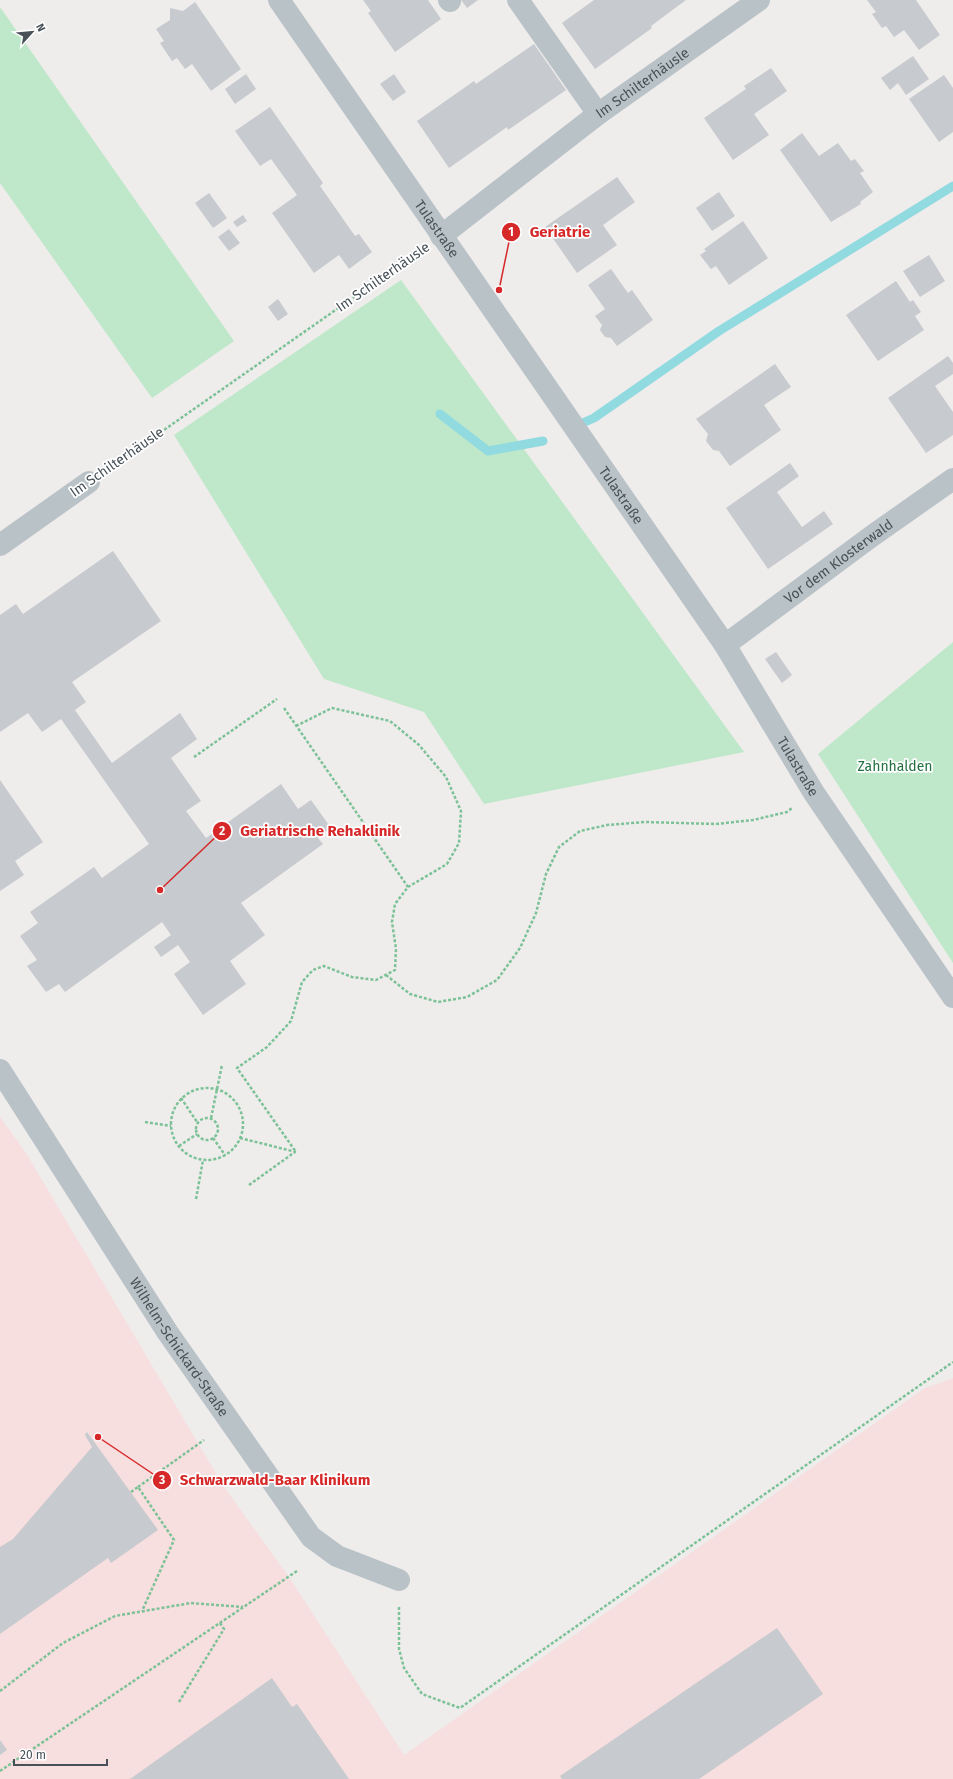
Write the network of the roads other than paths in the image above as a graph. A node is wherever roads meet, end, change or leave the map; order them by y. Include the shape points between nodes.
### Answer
1 (279, 0) edge
2 (518, 0) edge
3 (759, 0) edge
4 (598, 114) junction
5 (441, 236) junction
6 (953, 479) edge
7 (89, 482) road end
8 (0, 545) edge
9 (725, 645) junction
10 (953, 997) edge
11 (0, 1070) edge
12 (399, 1580) road end

1 - 5 street, Tulastraße
2 - 4 street
3 - 4 street, Im Schilterhäusle
4 - 5 street, Im Schilterhäusle
5 - 9 street, Tulastraße
6 - 9 street, Vor dem Klosterwald
7 - 8 street, Im Schilterhäusle
9 - 10 street, Tulastraße via 814,793
11 - 12 street, Wilhelm-Schickard-Straße via 168,1333 311,1537 337,1556

